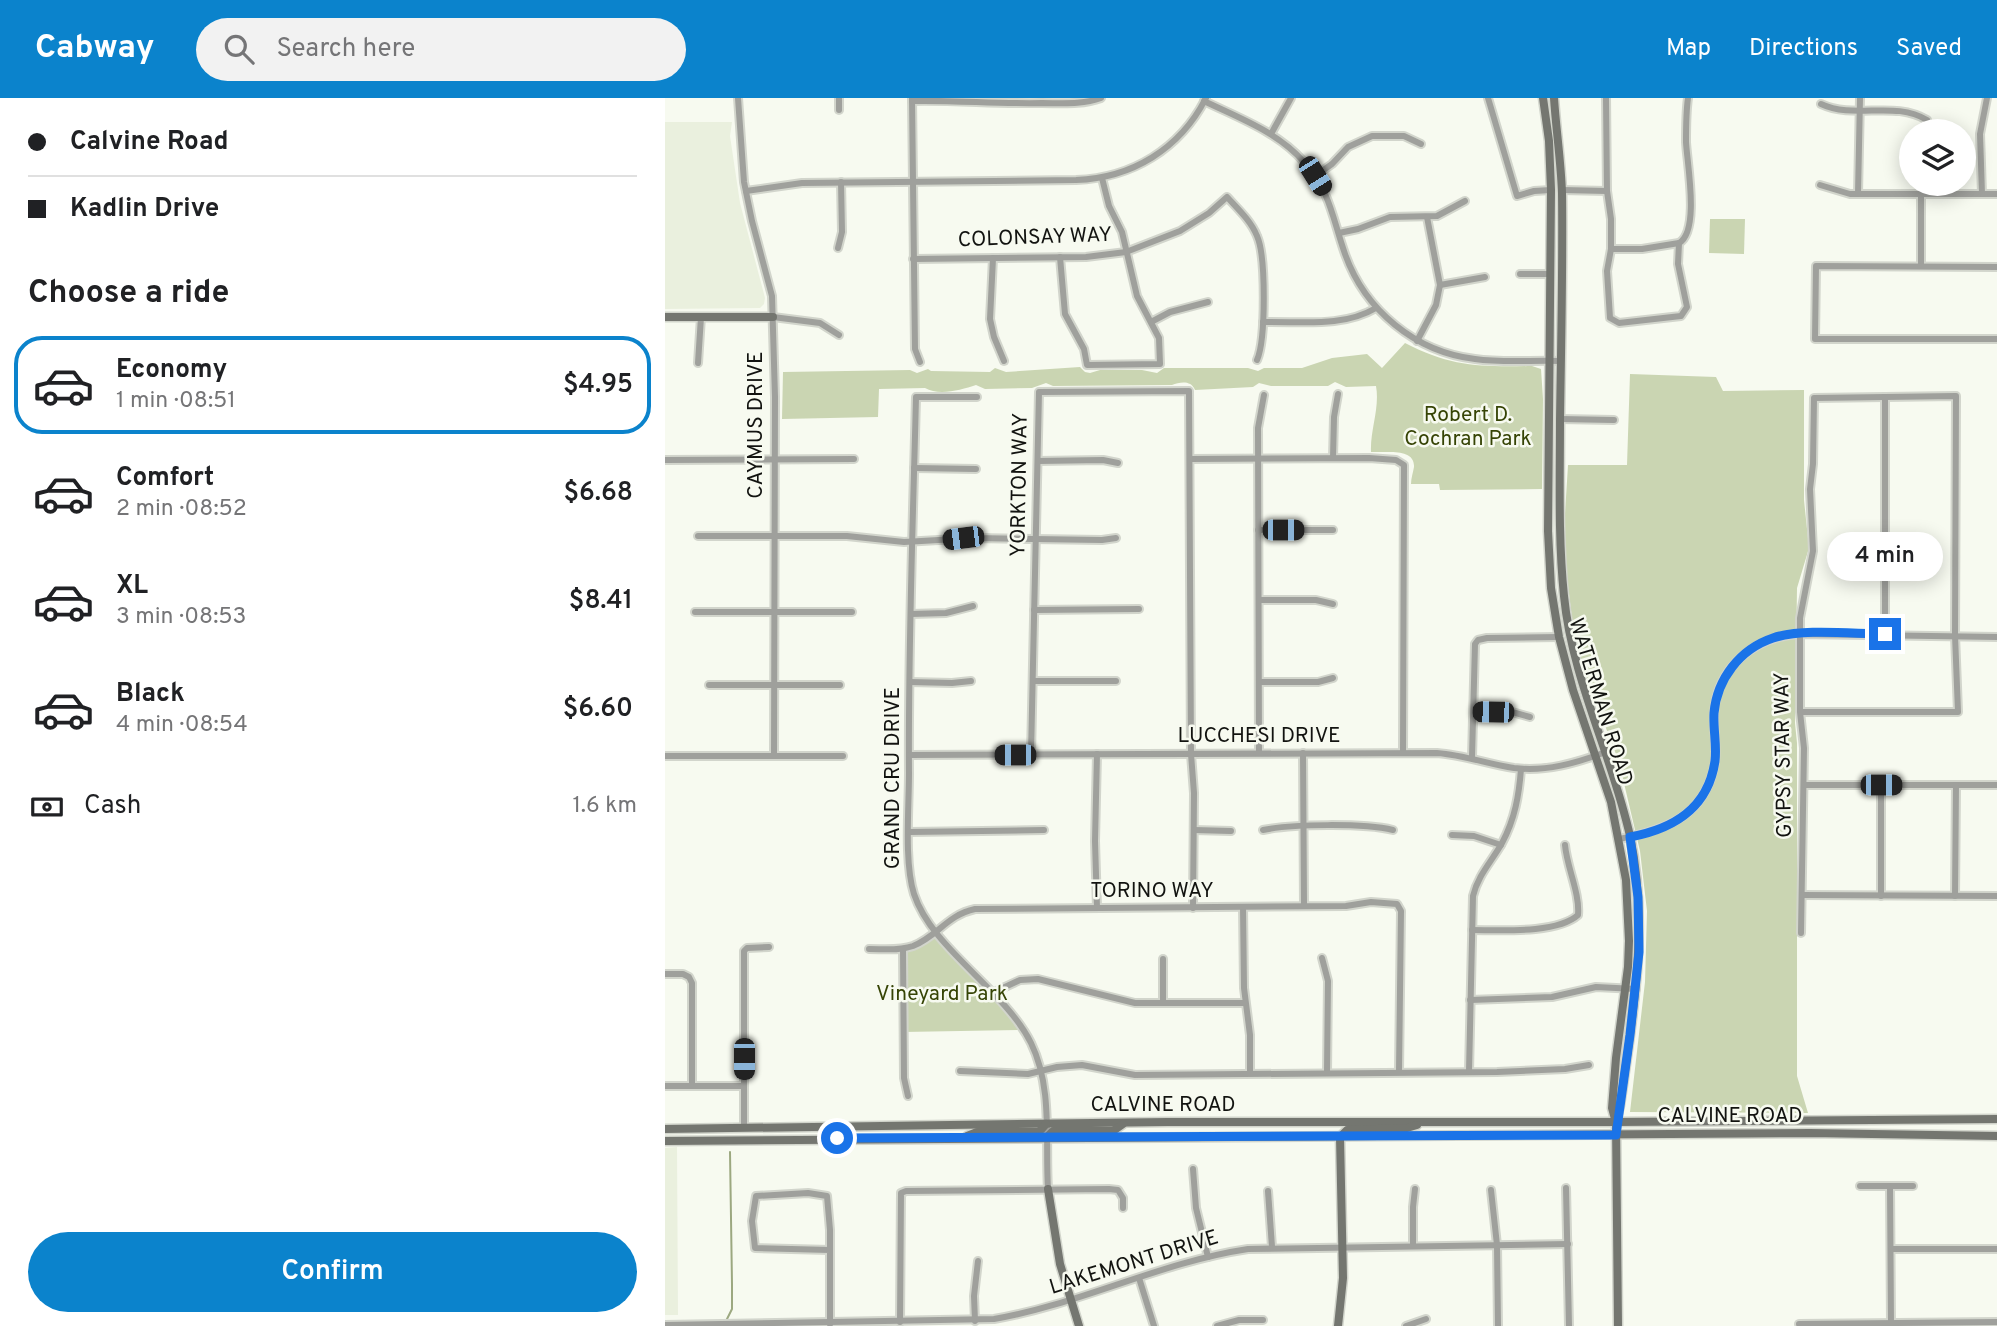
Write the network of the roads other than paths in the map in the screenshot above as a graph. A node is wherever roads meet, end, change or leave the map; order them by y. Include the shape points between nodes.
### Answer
1 (738, 98) edge
2 (839, 98) edge
3 (1101, 98) edge
4 (1290, 98) edge
5 (1488, 98) edge
6 (1543, 98) edge
7 (1554, 98) edge
8 (1606, 98) edge
9 (1688, 98) edge
10 (1860, 98) edge
11 (1987, 98) edge
12 (912, 99) edge
13 (1205, 99) edge
14 (995, 101) edge
15 (1821, 104) dead end
16 (839, 110) dead end
17 (1858, 110) junction
18 (1925, 119) edge
19 (1545, 121) junction
20 (1271, 134) junction
21 (1421, 144) dead end
22 (1315, 176) junction
23 (1102, 178) junction
24 (841, 182) junction
25 (913, 182) junction
26 (1821, 185) dead end
27 (1551, 190) junction
28 (1562, 190) junction
29 (746, 191) junction
30 (1607, 191) junction
31 (1858, 194) junction
32 (1899, 194) edge
33 (1976, 194) edge
34 (1982, 194) junction
35 (1997, 194) edge
36 (1921, 196) edge
37 (1465, 201) dead end
38 (1427, 217) junction
39 (1339, 233) junction
40 (1679, 243) junction
41 (838, 248) dead end
42 (1611, 249) junction
43 (1126, 251) junction
44 (1060, 257) junction
45 (993, 258) junction
46 (913, 259) junction
47 (1921, 266) junction
48 (1997, 267) edge
49 (1520, 274) dead end
50 (1550, 274) junction
51 (1485, 277) dead end
52 (1440, 285) junction
53 (1208, 302) dead end
54 (1376, 308) junction
55 (665, 317) edge
56 (701, 317) junction
57 (773, 317) junction
58 (1151, 322) junction
59 (1263, 322) junction
60 (839, 335) dead end
61 (1997, 340) edge
62 (1417, 341) junction
63 (1257, 360) dead end
64 (1551, 360) junction
65 (1560, 360) junction
66 (1004, 361) dead end
67 (920, 362) dead end
68 (698, 363) dead end
69 (1338, 394) dead end
70 (1264, 395) dead end
71 (977, 397) dead end
72 (1885, 397) junction
73 (1560, 419) junction
74 (1614, 420) dead end
75 (1333, 458) junction
76 (775, 459) junction
77 (854, 459) dead end
78 (1189, 459) junction
79 (1258, 459) junction
80 (665, 460) edge
81 (1038, 461) junction
82 (1118, 463) dead end
83 (914, 468) junction
84 (976, 469) dead end
85 (1258, 530) junction
86 (1333, 530) dead end
87 (698, 536) dead end
88 (774, 536) junction
89 (1116, 538) dead end
90 (1036, 539) junction
91 (912, 542) junction
92 (1259, 600) junction
93 (1333, 604) dead end
94 (973, 606) dead end
95 (1139, 609) dead end
96 (1034, 610) junction
97 (695, 612) dead end
98 (774, 612) junction
99 (852, 612) dead end
100 (911, 614) junction
101 (1800, 634) junction
102 (1885, 634) junction
103 (1955, 635) junction
104 (1559, 637) junction
105 (1997, 637) edge
106 (1333, 678) dead end
107 (971, 681) dead end
108 (1033, 681) junction
109 (1116, 681) dead end
110 (910, 682) junction
111 (1259, 682) junction
112 (709, 685) dead end
113 (773, 685) junction
114 (841, 685) dead end
115 (1474, 712) junction
116 (1800, 712) junction
117 (1530, 717) dead end
118 (1606, 752) junction
119 (1259, 753) junction
120 (1303, 753) junction
121 (1403, 753) junction
122 (1097, 754) junction
123 (1191, 754) junction
124 (774, 755) junction
125 (909, 755) junction
126 (1031, 755) junction
127 (665, 756) edge
128 (843, 756) dead end
129 (1596, 756) junction
130 (1472, 757) junction
131 (1521, 769) junction
132 (1804, 785) junction
133 (1881, 785) junction
134 (1956, 785) junction
135 (1997, 785) edge
136 (1303, 827) junction
137 (1044, 830) dead end
138 (1194, 830) junction
139 (1263, 830) dead end
140 (1393, 830) dead end
141 (1231, 831) dead end
142 (909, 832) junction
143 (1452, 835) dead end
144 (1630, 837) junction
145 (1619, 839) junction
146 (1501, 845) junction
147 (1565, 845) dead end
148 (1802, 895) junction
149 (1881, 896) junction
150 (1955, 896) junction
151 (1997, 896) edge
152 (1304, 905) junction
153 (1243, 907) junction
154 (1097, 908) junction
155 (1192, 908) junction
156 (1472, 930) junction
157 (935, 931) junction
158 (1801, 933) dead end
159 (769, 947) dead end
160 (869, 949) dead end
161 (903, 949) junction
162 (1322, 958) dead end
163 (1163, 959) dead end
164 (665, 974) edge
165 (1626, 988) junction
166 (1636, 989) junction
167 (992, 993) junction
168 (1471, 1000) junction
169 (1163, 1003) junction
170 (1245, 1003) junction
171 (1589, 1065) dead end
172 (1041, 1071) junction
173 (960, 1072) dead end
174 (1399, 1072) junction
175 (1469, 1072) junction
176 (1251, 1073) junction
177 (1327, 1073) junction
178 (665, 1086) edge
179 (692, 1086) junction
180 (744, 1086) junction
181 (908, 1096) dead end
182 (1997, 1119) edge
183 (1426, 1122) junction
184 (1616, 1122) junction
185 (1126, 1123) junction
186 (1046, 1124) junction
187 (744, 1128) junction
188 (778, 1128) junction
189 (666, 1130) edge
190 (1616, 1135) junction
191 (1997, 1136) edge
192 (1339, 1137) junction
193 (961, 1138) junction
194 (1046, 1138) junction
195 (718, 1139) junction
196 (665, 1141) edge
197 (1192, 1169) dead end
198 (1860, 1186) dead end
199 (1890, 1186) junction
200 (1913, 1186) dead end
201 (1566, 1188) dead end
202 (1048, 1189) junction
203 (1415, 1189) dead end
204 (1491, 1190) dead end
205 (1268, 1191) dead end
206 (1123, 1208) dead end
207 (1568, 1244) junction
208 (1497, 1245) junction
209 (1413, 1246) junction
210 (1272, 1247) junction
211 (1342, 1247) junction
212 (1891, 1249) junction
213 (1997, 1249) edge
214 (830, 1250) junction
215 (1208, 1257) junction
216 (978, 1261) dead end
217 (1139, 1279) junction
218 (1071, 1300) junction
219 (1263, 1320) dead end
220 (1426, 1320) dead end
221 (975, 1321) junction
222 (900, 1322) junction
223 (1997, 1322) edge
224 (1891, 1323) junction
225 (830, 1324) edge
226 (1798, 1324) dead end
227 (665, 1325) edge
228 (698, 1325) edge
229 (773, 1325) edge
230 (1079, 1326) edge
231 (1154, 1326) edge
232 (1217, 1326) edge
233 (1338, 1326) edge
234 (1406, 1326) edge
235 (1498, 1326) edge
236 (1569, 1326) edge
237 (1618, 1326) edge

1 - 29 street, CAYMUS DRIVE
2 - 16 street
3 - 14 street via 1081,103
4 - 20 street
5 - 27 street via 1517,196
6 - 19 main road, WATERMAN ROAD
7 - 28 main road, WATERMAN ROAD
8 - 30 street
9 - 40 street via 1689,220 1687,235
10 - 17 street
11 - 34 street via 1980,134
12 - 14 street
12 - 25 street
13 - 20 street
13 - 23 street via 1167,148 1142,164
15 - 17 street
17 - 18 street via 1906,111
17 - 31 street
19 - 27 main road, WATERMAN ROAD
19 - 28 main road, WATERMAN ROAD via 1552,129 1555,173
20 - 22 street
21 - 22 street via 1394,135 1372,136 1348,147
22 - 39 street
23 - 25 street
23 - 43 street
24 - 25 street
24 - 29 street
24 - 41 street
25 - 46 street
26 - 31 street
27 - 50 main road, WATERMAN ROAD
28 - 30 street
28 - 65 main road, WATERMAN ROAD
29 - 57 street, CAYMUS DRIVE via 770,282
30 - 42 street
31 - 32 street
33 - 34 street
34 - 35 street
36 - 47 street
37 - 38 street via 1446,213
38 - 39 street via 1389,217
38 - 52 street
39 - 54 street via 1357,282
40 - 42 street
40 - 42 street via 1678,264 1687,301 1683,315 1619,323 1609,315
43 - 44 street, COLONSAY WAY
43 - 58 street via 1137,296
43 - 59 street, COLONSAY WAY via 1179,231 1227,197 1249,222 1260,245
44 - 45 street, COLONSAY WAY
44 - 58 street via 1065,314 1084,349 1087,365 1160,364 1159,338
45 - 46 street, COLONSAY WAY
45 - 66 street via 990,319
46 - 67 street via 915,349
47 - 48 street
47 - 61 street via 1816,266 1815,339
49 - 50 street
50 - 64 main road, WATERMAN ROAD
51 - 52 street
52 - 62 street via 1436,305
53 - 58 street
54 - 59 street via 1340,321
54 - 62 street
55 - 56 main road
56 - 57 main road
56 - 68 street
57 - 60 street via 821,323
57 - 76 street, CAYMUS DRIVE
59 - 63 street
62 - 64 street via 1475,359
64 - 65 street
64 - 104 main road, WATERMAN ROAD via 1548,531
65 - 73 main road, WATERMAN ROAD
69 - 75 street
70 - 79 street
71 - 83 street, GRAND CRU DRIVE via 916,397
72 - 101 street, GYPSY STAR WAY via 1814,398 1813,551
72 - 102 street
72 - 103 street via 1956,396
73 - 74 street
73 - 118 main road, WATERMAN ROAD via 1564,598 1574,655
75 - 79 street
75 - 121 street via 1396,460 1403,465
76 - 77 street
76 - 80 street
76 - 88 street, CAYMUS DRIVE
78 - 79 street
78 - 81 street, YORKTON WAY via 1189,391 1039,392
78 - 123 street
79 - 85 street
81 - 82 street
81 - 90 street, YORKTON WAY
83 - 84 street
83 - 91 street, GRAND CRU DRIVE
85 - 86 street
85 - 92 street
87 - 88 street
88 - 91 street
88 - 98 street, CAYMUS DRIVE
89 - 90 street
90 - 91 street
90 - 96 street, YORKTON WAY
91 - 100 street, GRAND CRU DRIVE
92 - 93 street
92 - 111 street
94 - 100 street
95 - 96 street
96 - 108 street, YORKTON WAY
97 - 98 street
98 - 99 street
98 - 113 street, CAYMUS DRIVE
100 - 110 street, GRAND CRU DRIVE
101 - 102 street
101 - 116 street, GYPSY STAR WAY
101 - 144 street via 1761,643 1731,668 1715,704 1715,762 1703,794 1672,824
102 - 103 street
103 - 105 street
103 - 116 street via 1958,712
104 - 115 street via 1478,640 1474,648
104 - 129 main road, WATERMAN ROAD
106 - 111 street
107 - 110 street
108 - 109 street
108 - 126 street, YORKTON WAY
110 - 125 street, GRAND CRU DRIVE
111 - 119 street
112 - 113 street
113 - 114 street
113 - 124 street, CAYMUS DRIVE
115 - 117 street
115 - 130 street
116 - 132 street, GYPSY STAR WAY
118 - 129 street, LUCCHESI DRIVE
118 - 144 main road, WATERMAN ROAD
119 - 120 street, LUCCHESI DRIVE
119 - 123 street, LUCCHESI DRIVE
120 - 121 street, LUCCHESI DRIVE
120 - 136 street
121 - 130 street, LUCCHESI DRIVE
122 - 123 street, LUCCHESI DRIVE
122 - 126 street, LUCCHESI DRIVE
122 - 154 street
123 - 138 street
124 - 127 street
124 - 128 street
125 - 126 street, LUCCHESI DRIVE
125 - 142 street, GRAND CRU DRIVE
129 - 131 street, LUCCHESI DRIVE via 1565,766
129 - 145 main road, WATERMAN ROAD
130 - 131 street, LUCCHESI DRIVE
131 - 146 street via 1517,805
132 - 133 street
132 - 148 street, GYPSY STAR WAY
133 - 134 street
133 - 149 street
134 - 135 street
134 - 150 street
136 - 139 street
136 - 140 street
136 - 152 street
137 - 142 street
138 - 141 street
138 - 155 street
142 - 157 street, GRAND CRU DRIVE via 914,893
143 - 146 street via 1475,836
144 - 145 street
144 - 166 main road, WATERMAN ROAD via 1638,897
145 - 165 main road, WATERMAN ROAD via 1628,922
146 - 156 street via 1475,887
147 - 156 street via 1579,906 1573,920 1545,927
148 - 149 street
148 - 158 street, GYPSY STAR WAY
149 - 150 street
150 - 151 street
152 - 153 street, TORINO WAY
152 - 174 street, TORINO WAY via 1380,902 1397,904 1401,911
153 - 155 street, TORINO WAY
153 - 170 street
154 - 155 street, TORINO WAY
154 - 157 street, TORINO WAY via 975,909 951,918
156 - 168 street
157 - 161 street, TORINO WAY
157 - 167 street, GRAND CRU DRIVE
159 - 180 street via 744,951
160 - 161 street, TORINO WAY
161 - 181 street
162 - 177 street via 1328,981
163 - 169 street
164 - 179 street via 683,974 692,983
165 - 166 street
165 - 168 street
165 - 184 main road, WATERMAN ROAD via 1612,1108
166 - 184 main road, WATERMAN ROAD
167 - 169 street via 1020,980 1038,979 1125,1002
167 - 172 street, GRAND CRU DRIVE via 1023,1030
168 - 175 street
169 - 170 street
170 - 176 street
171 - 175 street
172 - 173 street
172 - 176 street via 1082,1065 1126,1074
172 - 186 street, GRAND CRU DRIVE
174 - 175 street
174 - 177 street
176 - 177 street
178 - 179 street
179 - 180 street
180 - 187 street
182 - 184 main road, CALVINE ROAD
183 - 184 main road, CALVINE ROAD
183 - 185 main road, CALVINE ROAD
183 - 192 main road via 1407,1128 1347,1130
184 - 190 main road, WATERMAN ROAD
185 - 186 main road, CALVINE ROAD
185 - 194 main road via 1113,1131 1053,1131
186 - 188 main road, CALVINE ROAD
186 - 193 main road via 1039,1132 977,1132
186 - 194 street, GRAND CRU DRIVE
187 - 188 main road, CALVINE ROAD
187 - 189 main road, CALVINE ROAD
188 - 195 main road via 772,1134 727,1134
190 - 191 main road, CALVINE ROAD
190 - 192 main road, CALVINE ROAD
190 - 237 main road, WATERMAN ROAD
192 - 194 main road, CALVINE ROAD
192 - 211 main road
193 - 194 main road, CALVINE ROAD
193 - 195 main road, CALVINE ROAD
194 - 202 street, GRAND CRU DRIVE
195 - 196 main road, CALVINE ROAD
197 - 215 street
198 - 199 street
199 - 200 street
199 - 212 street
201 - 207 street
202 - 206 street via 1118,1190
202 - 218 main road via 1054,1236
202 - 222 street via 901,1193
203 - 209 street
204 - 208 street
205 - 210 street
207 - 208 street, LAKEMONT DRIVE
207 - 236 street
208 - 209 street, LAKEMONT DRIVE
208 - 235 street
209 - 211 street, LAKEMONT DRIVE
210 - 211 street, LAKEMONT DRIVE
210 - 215 street, LAKEMONT DRIVE
211 - 233 main road
212 - 213 street
212 - 224 street
214 - 214 street via 755,1248 755,1196 827,1196
214 - 225 street
215 - 217 street, LAKEMONT DRIVE
216 - 221 street
217 - 218 street, LAKEMONT DRIVE
217 - 231 street
218 - 221 street, LAKEMONT DRIVE
218 - 230 main road
219 - 232 street
220 - 234 street
221 - 222 street, LAKEMONT DRIVE
222 - 225 street, LAKEMONT DRIVE
223 - 224 street
224 - 226 street
225 - 229 street, LAKEMONT DRIVE
227 - 228 street, LAKEMONT DRIVE
228 - 229 street, LAKEMONT DRIVE

